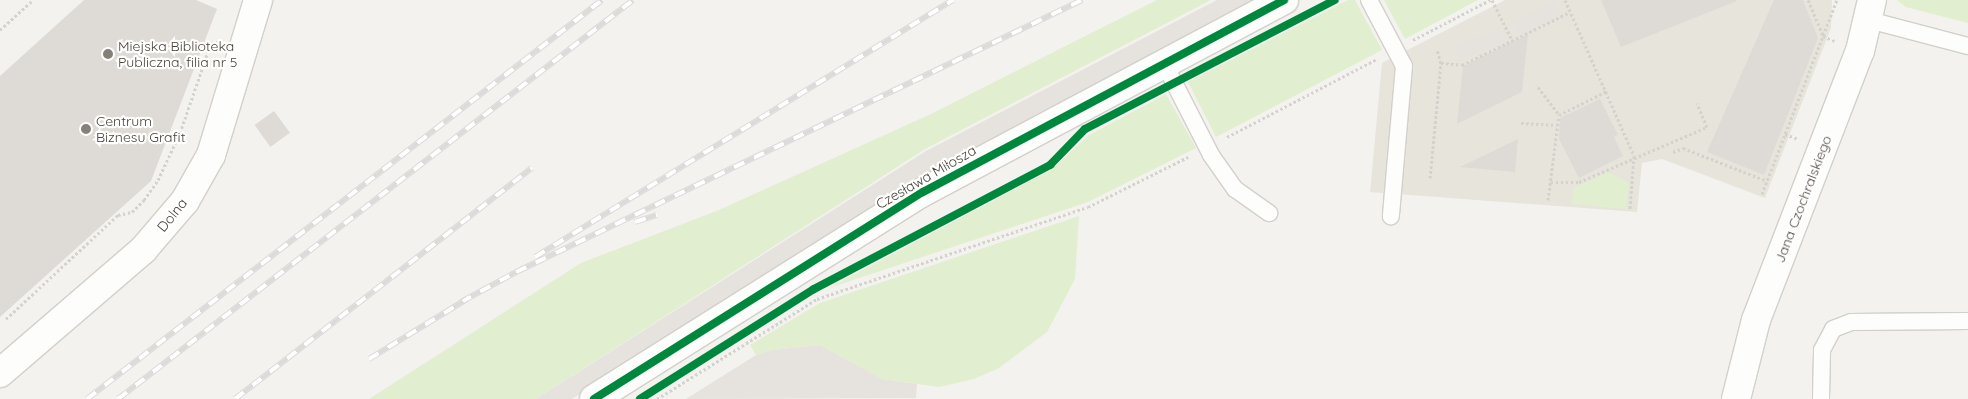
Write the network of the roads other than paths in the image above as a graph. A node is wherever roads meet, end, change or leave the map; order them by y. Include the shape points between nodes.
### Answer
1 (258, 0) edge
2 (1284, 0) edge
3 (1368, 0) edge
4 (1870, 10) edge
5 (1968, 46) edge
6 (1164, 63) junction
7 (1269, 214) dead end
8 (1391, 216) dead end
9 (1968, 321) edge
10 (0, 372) edge
11 (594, 399) edge
12 (1736, 399) edge
13 (1821, 399) edge

1 - 10 street, Dolna via 211,155 185,201 143,250
2 - 6 street, Czesława Miłosza
3 - 8 lane via 1404,66
4 - 5 lane
4 - 12 street, Jana Czochralskiego via 1857,60 1756,320
6 - 7 lane via 1207,148 1236,188
6 - 11 street, Czesława Miłosza via 923,192
9 - 13 lane via 1851,322 1833,329 1822,350

